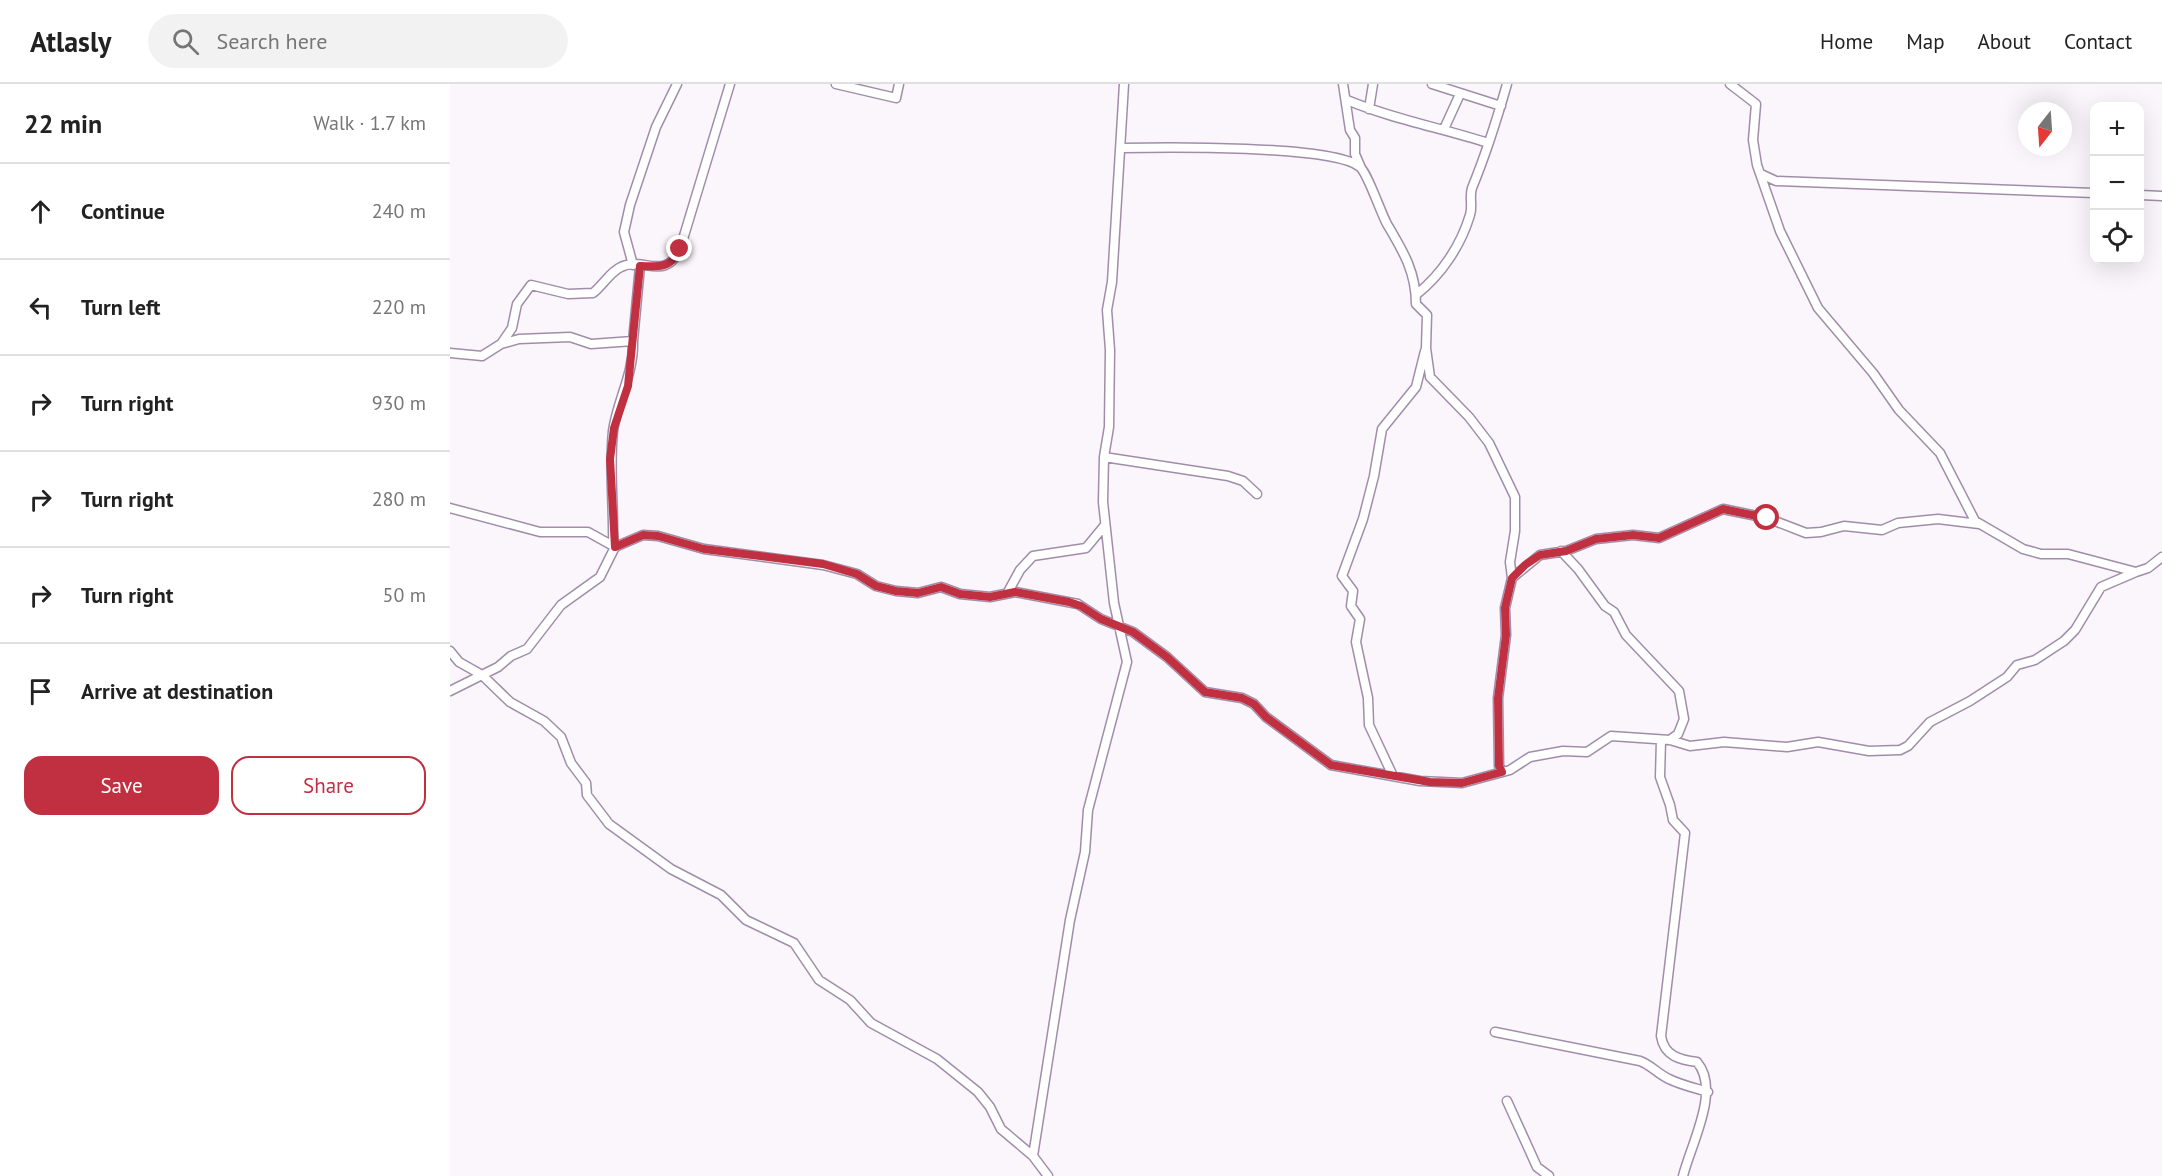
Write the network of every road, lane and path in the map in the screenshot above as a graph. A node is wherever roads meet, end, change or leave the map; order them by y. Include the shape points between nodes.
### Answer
1 (677, 84) edge
2 (730, 84) edge
3 (836, 84) edge
4 (899, 84) edge
5 (1124, 84) edge
6 (1343, 84) edge
7 (1373, 84) edge
8 (1432, 84) edge
9 (1507, 84) edge
10 (1730, 84) edge
11 (1460, 94) junction
12 (1347, 100) junction
13 (1501, 106) junction
14 (1369, 109) junction
15 (1444, 129) junction
16 (1488, 144) junction
17 (1121, 148) junction
18 (1361, 168) junction
19 (1761, 174) junction
20 (2090, 193) edge
21 (2144, 195) edge
22 (2162, 196) edge
23 (637, 266) junction
24 (1417, 294) junction
25 (633, 341) junction
26 (501, 344) junction
27 (1426, 348) junction
28 (450, 353) edge
29 (1104, 457) junction
30 (1257, 495) dead end
31 (450, 508) edge
32 (1978, 524) junction
33 (1105, 525) junction
34 (614, 547) junction
35 (1561, 551) junction
36 (2162, 557) edge
37 (2136, 572) junction
38 (1512, 578) junction
39 (1008, 592) junction
40 (1120, 626) junction
41 (450, 651) edge
42 (482, 675) junction
43 (450, 691) edge
44 (1666, 740) junction
45 (1502, 772) junction
46 (1393, 776) junction
47 (1495, 1032) dead end
48 (1708, 1092) junction
49 (1507, 1101) dead end
50 (1033, 1156) junction
51 (1048, 1176) edge
52 (1549, 1176) edge
53 (1683, 1176) edge

1 - 23 street via 656,127 624,232
2 - 23 street via 676,257 661,267
3 - 4 street via 896,98
5 - 17 street
6 - 12 street
7 - 14 street
8 - 11 street
9 - 13 street
10 - 19 street via 1756,105 1753,140
11 - 13 street
11 - 15 street
12 - 14 street
12 - 18 street via 1350,130
13 - 16 street
14 - 15 street
15 - 16 street
16 - 24 street via 1458,246
17 - 18 street via 1268,150 1332,158
17 - 29 street via 1107,310 1110,361
18 - 24 street via 1377,206 1408,257
19 - 20 street via 1776,180
19 - 32 street via 1780,231 1818,308 1909,422 1940,453
21 - 22 street
23 - 25 street
23 - 26 street via 620,268 593,293 567,294 531,285 517,304 512,327
24 - 27 street via 1416,304 1428,319
25 - 26 street via 591,344 566,337 519,339
25 - 34 street via 628,386 614,428 610,459
26 - 28 street via 482,356
27 - 38 street via 1430,377 1489,443 1512,487
27 - 46 street via 1416,387 1382,429 1363,519 1342,576 1353,591 1351,606 1360,619 1356,642 1365,680 1369,725
29 - 30 street via 1227,476 1243,481
29 - 33 street
31 - 34 street via 540,532 588,532
32 - 35 street via 1938,519 1898,523 1882,530 1844,526 1806,533 1741,511 1723,509 1659,538 1633,535 1596,539
32 - 37 street via 2033,553 2068,554
33 - 39 street via 1086,548 1033,556
33 - 40 street
34 - 39 street via 643,535 658,536 704,549 823,564 896,591 918,593 941,587 986,597
34 - 42 street via 600,577 561,605 527,649
35 - 38 street via 1534,557
35 - 44 street via 1614,612 1626,635 1679,691 1684,719 1678,734
36 - 37 street
37 - 44 street via 2101,587 2064,641 2035,660 2017,665 2007,677 1930,722 1900,750 1869,750 1818,742 1787,747 1724,742 1690,746
38 - 45 street via 1505,608 1506,635 1498,698
39 - 40 street via 1073,603
40 - 46 street via 1167,657 1205,692 1254,704 1331,765
40 - 50 street via 1126,651 1125,673 1088,810 1085,852 1070,920
41 - 42 street via 459,662
42 - 43 street
42 - 50 street via 510,702 544,721 561,737 571,763 586,783 587,795 609,824 671,869 721,895 746,920 794,943 819,980 850,1000 871,1023 954,1072 984,1099 1010,1138
44 - 45 street via 1611,736 1587,752 1563,751 1530,757
44 - 48 street via 1660,777 1673,820 1685,833 1661,1036 1671,1055 1697,1062 1704,1069
45 - 46 street via 1462,783
47 - 48 street via 1640,1061 1671,1080
48 - 53 street
49 - 52 street via 1537,1167
50 - 51 street

